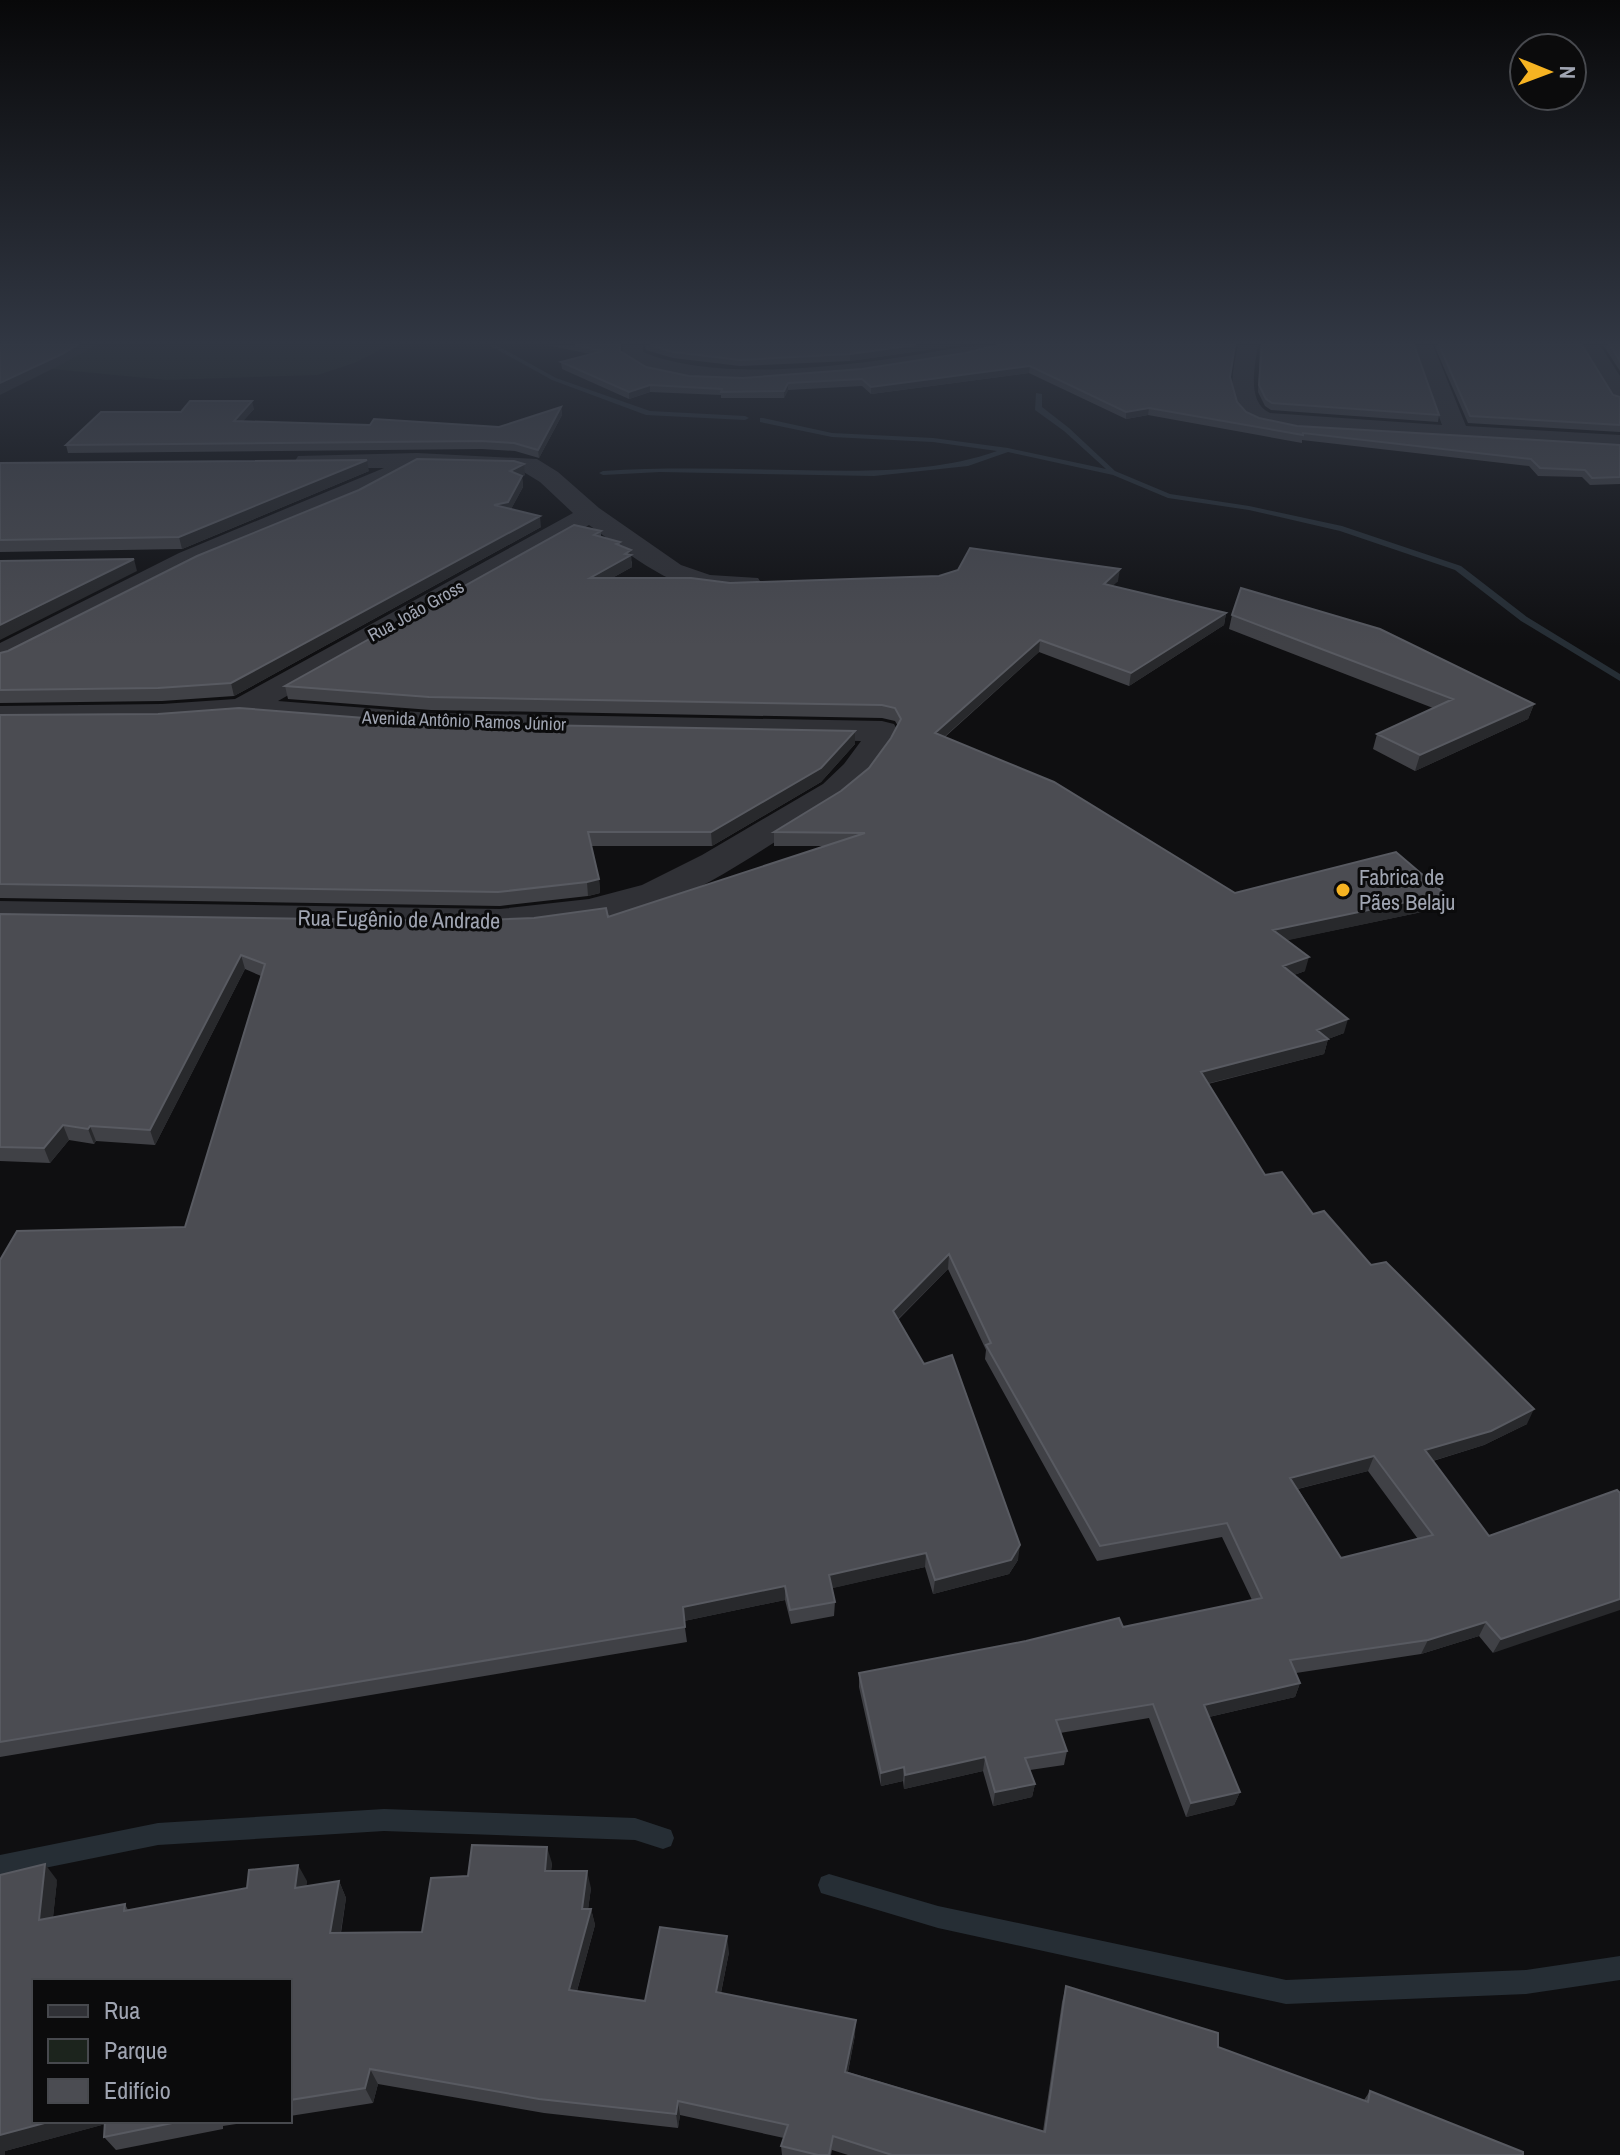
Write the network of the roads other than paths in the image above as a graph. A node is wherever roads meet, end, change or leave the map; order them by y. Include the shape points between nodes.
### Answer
1 (417, 460) junction
2 (278, 461) edge
3 (590, 514) junction
4 (189, 559) junction
5 (126, 560) edge
6 (766, 583) edge
7 (0, 655) edge
8 (242, 708) junction
9 (0, 716) edge
10 (882, 731) joint
11 (0, 913) edge

1 - 2 street
1 - 3 street via 528,464
1 - 4 street
3 - 6 street via 681,576 708,583
3 - 8 street, Rua João Gross
4 - 5 street
4 - 7 street
8 - 9 street, Avenida Antônio Ramos Júnior
8 - 10 street, Avenida Antônio Ramos Júnior via 431,723
10 - 11 street, Rua Eugênio de Andrade via 873,752 835,791 673,887 600,907 500,921

